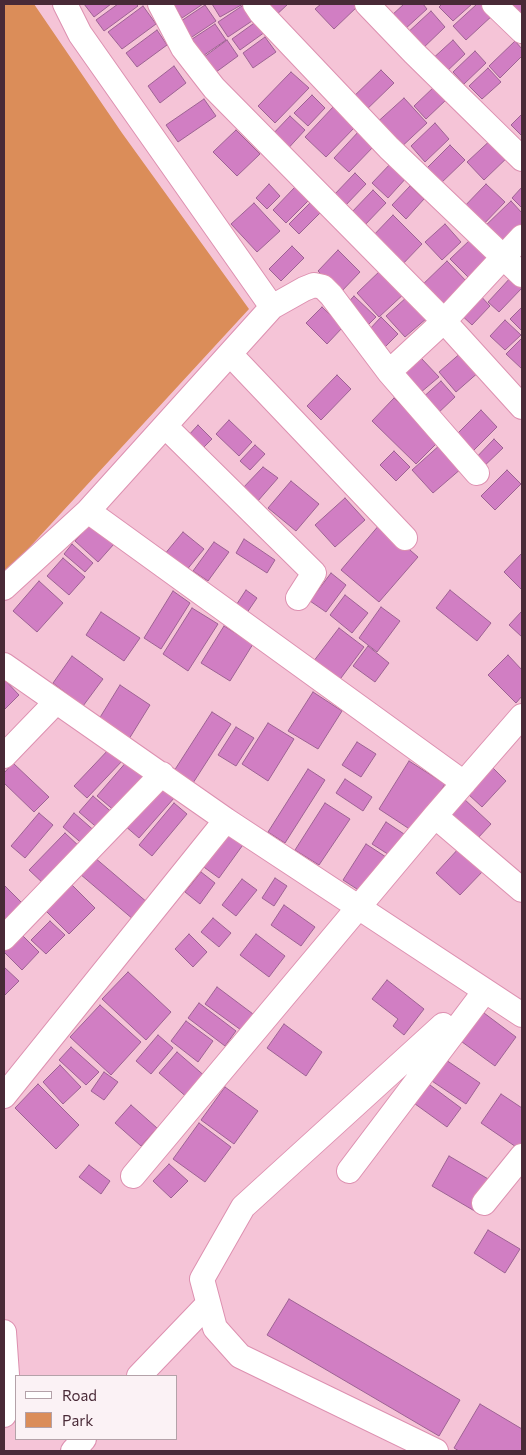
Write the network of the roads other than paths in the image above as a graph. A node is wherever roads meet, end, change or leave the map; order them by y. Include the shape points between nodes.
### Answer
1 (65, 4) edge
2 (160, 4) edge
3 (255, 4) edge
4 (367, 4) edge
5 (494, 4) edge
6 (522, 31) edge
7 (522, 160) edge
8 (522, 237) edge
9 (502, 257) junction
10 (522, 275) edge
11 (272, 307) junction
12 (444, 321) junction
13 (230, 354) junction
14 (389, 372) junction
15 (522, 407) edge
16 (165, 426) junction
17 (477, 473) dead end
18 (88, 511) junction
19 (405, 538) dead end
20 (4, 588) edge
21 (298, 598) dead end
22 (4, 665) edge
23 (56, 702) junction
24 (522, 716) edge
25 (4, 756) edge
26 (162, 774) junction
27 (464, 783) junction
28 (435, 816) junction
29 (226, 820) junction
30 (522, 890) edge
31 (358, 909) junction
32 (4, 938) edge
33 (485, 991) junction
34 (522, 1015) edge
35 (443, 1025) dead end
36 (4, 1096) edge
37 (522, 1156) edge
38 (349, 1171) dead end
39 (133, 1176) dead end
40 (484, 1203) dead end
41 (208, 1304) junction
42 (4, 1332) edge
43 (141, 1375) edge
44 (4, 1415) edge
45 (83, 1440) edge
46 (73, 1451) edge
47 (436, 1451) edge

1 - 11 street via 80,34
2 - 12 street via 183,48 214,88
3 - 9 street via 389,148
4 - 7 street
5 - 6 street
8 - 9 street
9 - 10 street
9 - 12 street
11 - 13 street
11 - 14 street via 304,289 314,285 322,287
12 - 14 street
12 - 15 street
13 - 16 street
13 - 19 street
14 - 17 street
16 - 18 street
16 - 21 street via 314,573
18 - 20 street
18 - 27 street
22 - 23 street
23 - 25 street
23 - 26 street
24 - 27 street
26 - 29 street
26 - 32 street
27 - 28 street
28 - 30 street
28 - 31 street
29 - 31 street
29 - 36 street
31 - 33 street
31 - 39 street
33 - 34 street
33 - 38 street
35 - 41 street via 243,1207 202,1279
37 - 40 street
41 - 43 street
41 - 47 street via 214,1328 240,1356
42 - 44 street via 8,1389
45 - 46 street

